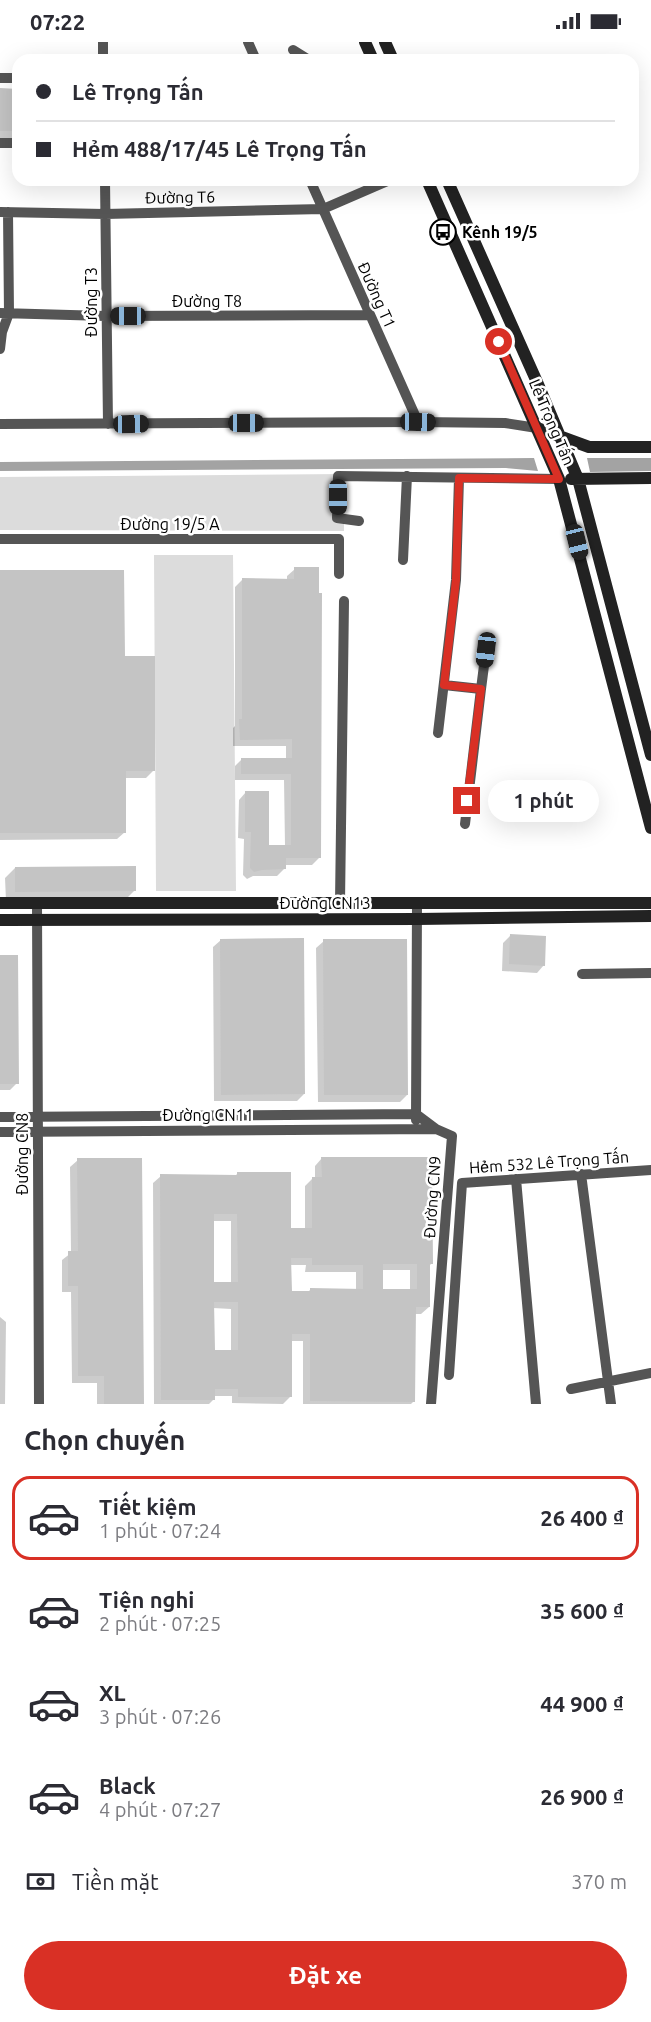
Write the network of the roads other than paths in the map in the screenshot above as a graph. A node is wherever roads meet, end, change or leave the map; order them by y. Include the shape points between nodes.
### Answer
1 (293, 50) dead end
2 (299, 54) edge
3 (105, 186) edge
4 (313, 186) edge
5 (376, 186) edge
6 (430, 186) edge
7 (450, 186) edge
8 (323, 209) junction
9 (4, 212) edge
10 (105, 214) junction
11 (5, 259) edge
12 (5, 313) edge
13 (370, 315) junction
14 (105, 316) junction
15 (0, 349) edge
16 (418, 422) junction
17 (0, 424) edge
18 (108, 424) junction
19 (537, 429) junction
20 (560, 436) junction
21 (651, 447) edge
22 (407, 476) junction
23 (459, 478) junction
24 (651, 478) edge
25 (559, 479) junction
26 (578, 479) junction
27 (359, 521) dead end
28 (0, 539) edge
29 (403, 560) dead end
30 (339, 574) dead end
31 (344, 601) dead end
32 (486, 650) dead end
33 (444, 685) junction
34 (481, 689) junction
35 (438, 733) dead end
36 (651, 755) edge
37 (465, 824) dead end
38 (651, 828) edge
39 (0, 903) edge
40 (37, 903) junction
41 (314, 903) junction
42 (340, 903) junction
43 (651, 903) edge
44 (417, 904) junction
45 (467, 904) junction
46 (651, 916) edge
47 (468, 918) junction
48 (314, 919) junction
49 (417, 919) junction
50 (0, 920) edge
51 (37, 921) junction
52 (651, 973) edge
53 (582, 974) dead end
54 (416, 1114) junction
55 (0, 1117) edge
56 (37, 1117) junction
57 (416, 1129) junction
58 (436, 1129) junction
59 (0, 1132) edge
60 (38, 1132) junction
61 (651, 1170) edge
62 (581, 1174) junction
63 (516, 1179) junction
64 (651, 1373) edge
65 (449, 1376) dead end
66 (609, 1381) junction
67 (571, 1389) dead end
68 (39, 1404) edge
69 (431, 1404) edge
70 (536, 1404) edge
71 (611, 1404) edge

1 - 2 street
3 - 10 street, Đường T3
4 - 8 street, Đường T1
5 - 8 street, Đường T6
6 - 19 street, Lê Trọng Tấn
7 - 20 street, Lê Trọng Tấn
8 - 10 street, Đường T6
8 - 13 street, Đường T1
9 - 10 street, Đường T6
9 - 11 street
10 - 14 street, Đường T3
11 - 12 street
12 - 14 street, Đường T8
12 - 15 street
13 - 14 street, Đường T8
13 - 16 street, Đường T1
14 - 18 street, Đường T3
16 - 18 street
16 - 19 street via 505,423
17 - 18 street
19 - 20 street
19 - 25 street, Lê Trọng Tấn
20 - 21 street via 589,447
20 - 26 street, Lê Trọng Tấn
22 - 23 street
22 - 27 street via 338,476 337,518
22 - 29 street
23 - 25 street
23 - 33 street via 456,580
24 - 26 street
25 - 26 street
25 - 38 street, Lê Trọng Tấn
26 - 36 street, Lê Trọng Tấn
28 - 30 street, Đường 19/5 A via 339,539
31 - 42 street
32 - 34 street
33 - 34 street
33 - 35 street
34 - 37 street
39 - 40 street, Đường CN13
40 - 41 street, Đường CN13
40 - 51 street, Đường CN8
41 - 42 street, Đường CN13
41 - 48 street
42 - 44 street, Đường CN13
43 - 45 street, Đường CN13
44 - 45 street, Đường CN13
44 - 49 street
45 - 47 street
46 - 47 street, Đường CN13
47 - 49 street, Đường CN13
48 - 49 street, Đường CN13
48 - 51 street, Đường CN13
49 - 54 street
50 - 51 street, Đường CN13
51 - 56 street, Đường CN8
52 - 53 street
54 - 56 street, Đường CN11
54 - 57 street
54 - 58 street, Đường CN9
55 - 56 street, Đường CN11
56 - 60 street, Đường CN8
57 - 58 street, Đường CN11
57 - 60 street, Đường CN11
58 - 69 street, Đường CN9 via 452,1136
59 - 60 street, Đường CN11
60 - 68 street, Đường CN8
61 - 62 street, Hẻm 532 Lê Trọng Tấn
62 - 63 street, Hẻm 532 Lê Trọng Tấn
62 - 66 street
63 - 65 street, Hẻm 532 Lê Trọng Tấn via 462,1183
63 - 70 street
64 - 66 street
66 - 67 street
66 - 71 street

